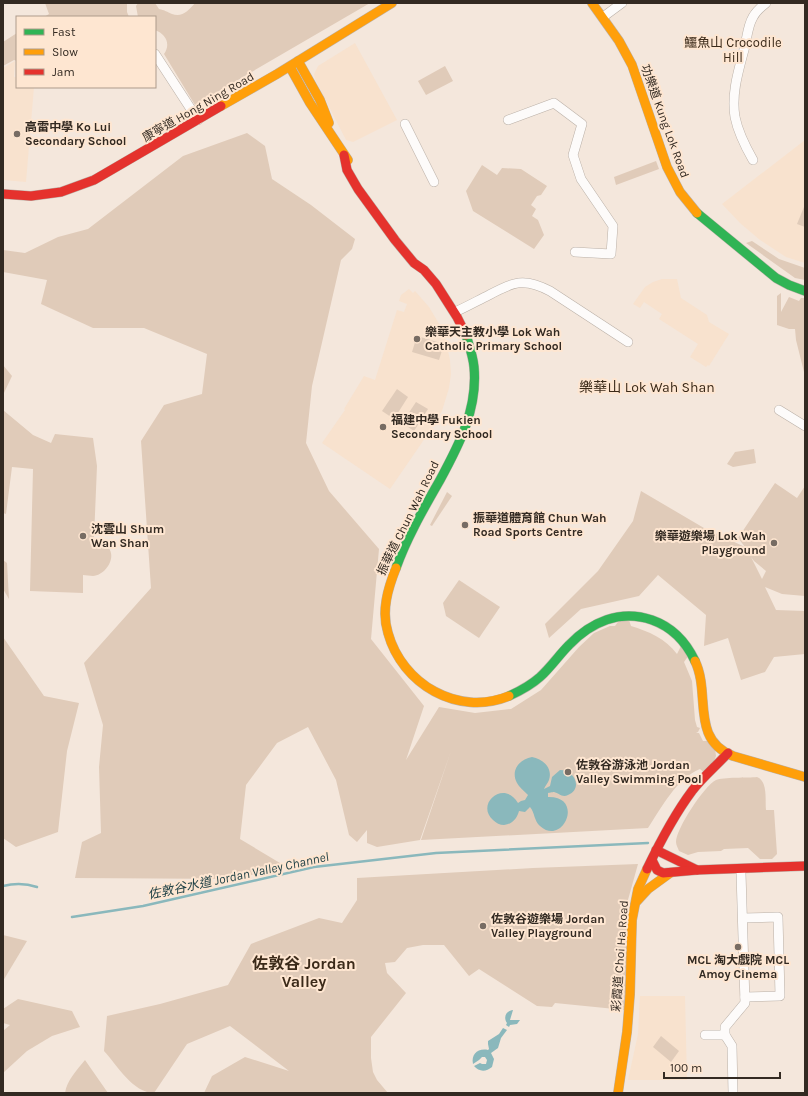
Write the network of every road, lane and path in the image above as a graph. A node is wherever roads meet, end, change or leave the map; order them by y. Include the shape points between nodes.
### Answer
1 (392, 3) edge
2 (592, 3) edge
3 (622, 3) edge
4 (766, 3) edge
5 (603, 17) junction
6 (156, 56) edge
7 (298, 62) junction
8 (290, 67) junction
9 (198, 120) junction
10 (508, 120) dead end
11 (405, 124) dead end
12 (338, 144) junction
13 (752, 160) dead end
14 (434, 182) dead end
15 (3, 194) edge
16 (575, 252) dead end
17 (805, 291) edge
18 (455, 312) junction
19 (628, 342) dead end
20 (779, 410) dead end
21 (805, 426) edge
22 (728, 753) junction
23 (805, 777) edge
24 (656, 850) junction
25 (652, 860) junction
26 (805, 866) edge
27 (697, 870) junction
28 (741, 873) dead end
29 (670, 874) junction
30 (634, 905) junction
31 (743, 918) junction
32 (745, 997) junction
33 (705, 1035) dead end
34 (725, 1035) junction
35 (618, 1093) edge
36 (733, 1093) edge

1 - 7 main road, 康寧道 Hong Ning Road
2 - 5 main road, 功樂道 Kung Lok Road
3 - 5 street
4 - 13 street via 751,21 734,95 737,125
5 - 17 main road, 功樂道 Kung Lok Road via 632,65 667,167 685,199 698,214 776,278
6 - 9 street
7 - 8 main road, 康寧道 Hong Ning Road
7 - 12 main road, 振華道 Chun Wah Road via 320,100
8 - 9 main road, 康寧道 Hong Ning Road
8 - 12 main road, 振華道 Chun Wah Road via 310,103
9 - 15 main road, 康寧道 Hong Ning Road via 94,180 61,192 31,196
10 - 16 street via 554,102 582,124 573,155 581,179 612,226 611,254
11 - 14 street
12 - 18 main road, 振華道 Chun Wah Road via 344,155 347,170 375,214 414,263 422,268 440,289
18 - 19 street via 507,285 528,283 550,291
18 - 22 main road, 振華道 Chun Wah Road via 470,345 475,371 475,394 470,418 461,440 397,562 389,584 385,606 387,629 392,647 401,662 417,680 442,695 467,701 490,701 512,695 530,684 591,626 620,616 646,618 674,632 692,652 701,676 704,719 709,735 717,747
20 - 21 street
22 - 23 main road, 振華道 Chun Wah Road
22 - 24 main road, 彩霞道 Choi Ha Road via 693,790
24 - 25 main road, 彩霞道 Choi Ha Road
24 - 27 main road
25 - 29 main road via 657,870
25 - 30 main road, 彩霞道 Choi Ha Road via 638,889
26 - 27 main road
27 - 29 main road
28 - 31 street
29 - 30 main road via 641,894
30 - 35 main road, 彩霞道 Choi Ha Road via 627,1032
31 - 32 street
31 - 32 street via 778,917 780,988 780,996
32 - 34 street via 745,1003 725,1027
33 - 34 street
34 - 36 street via 732,1046

